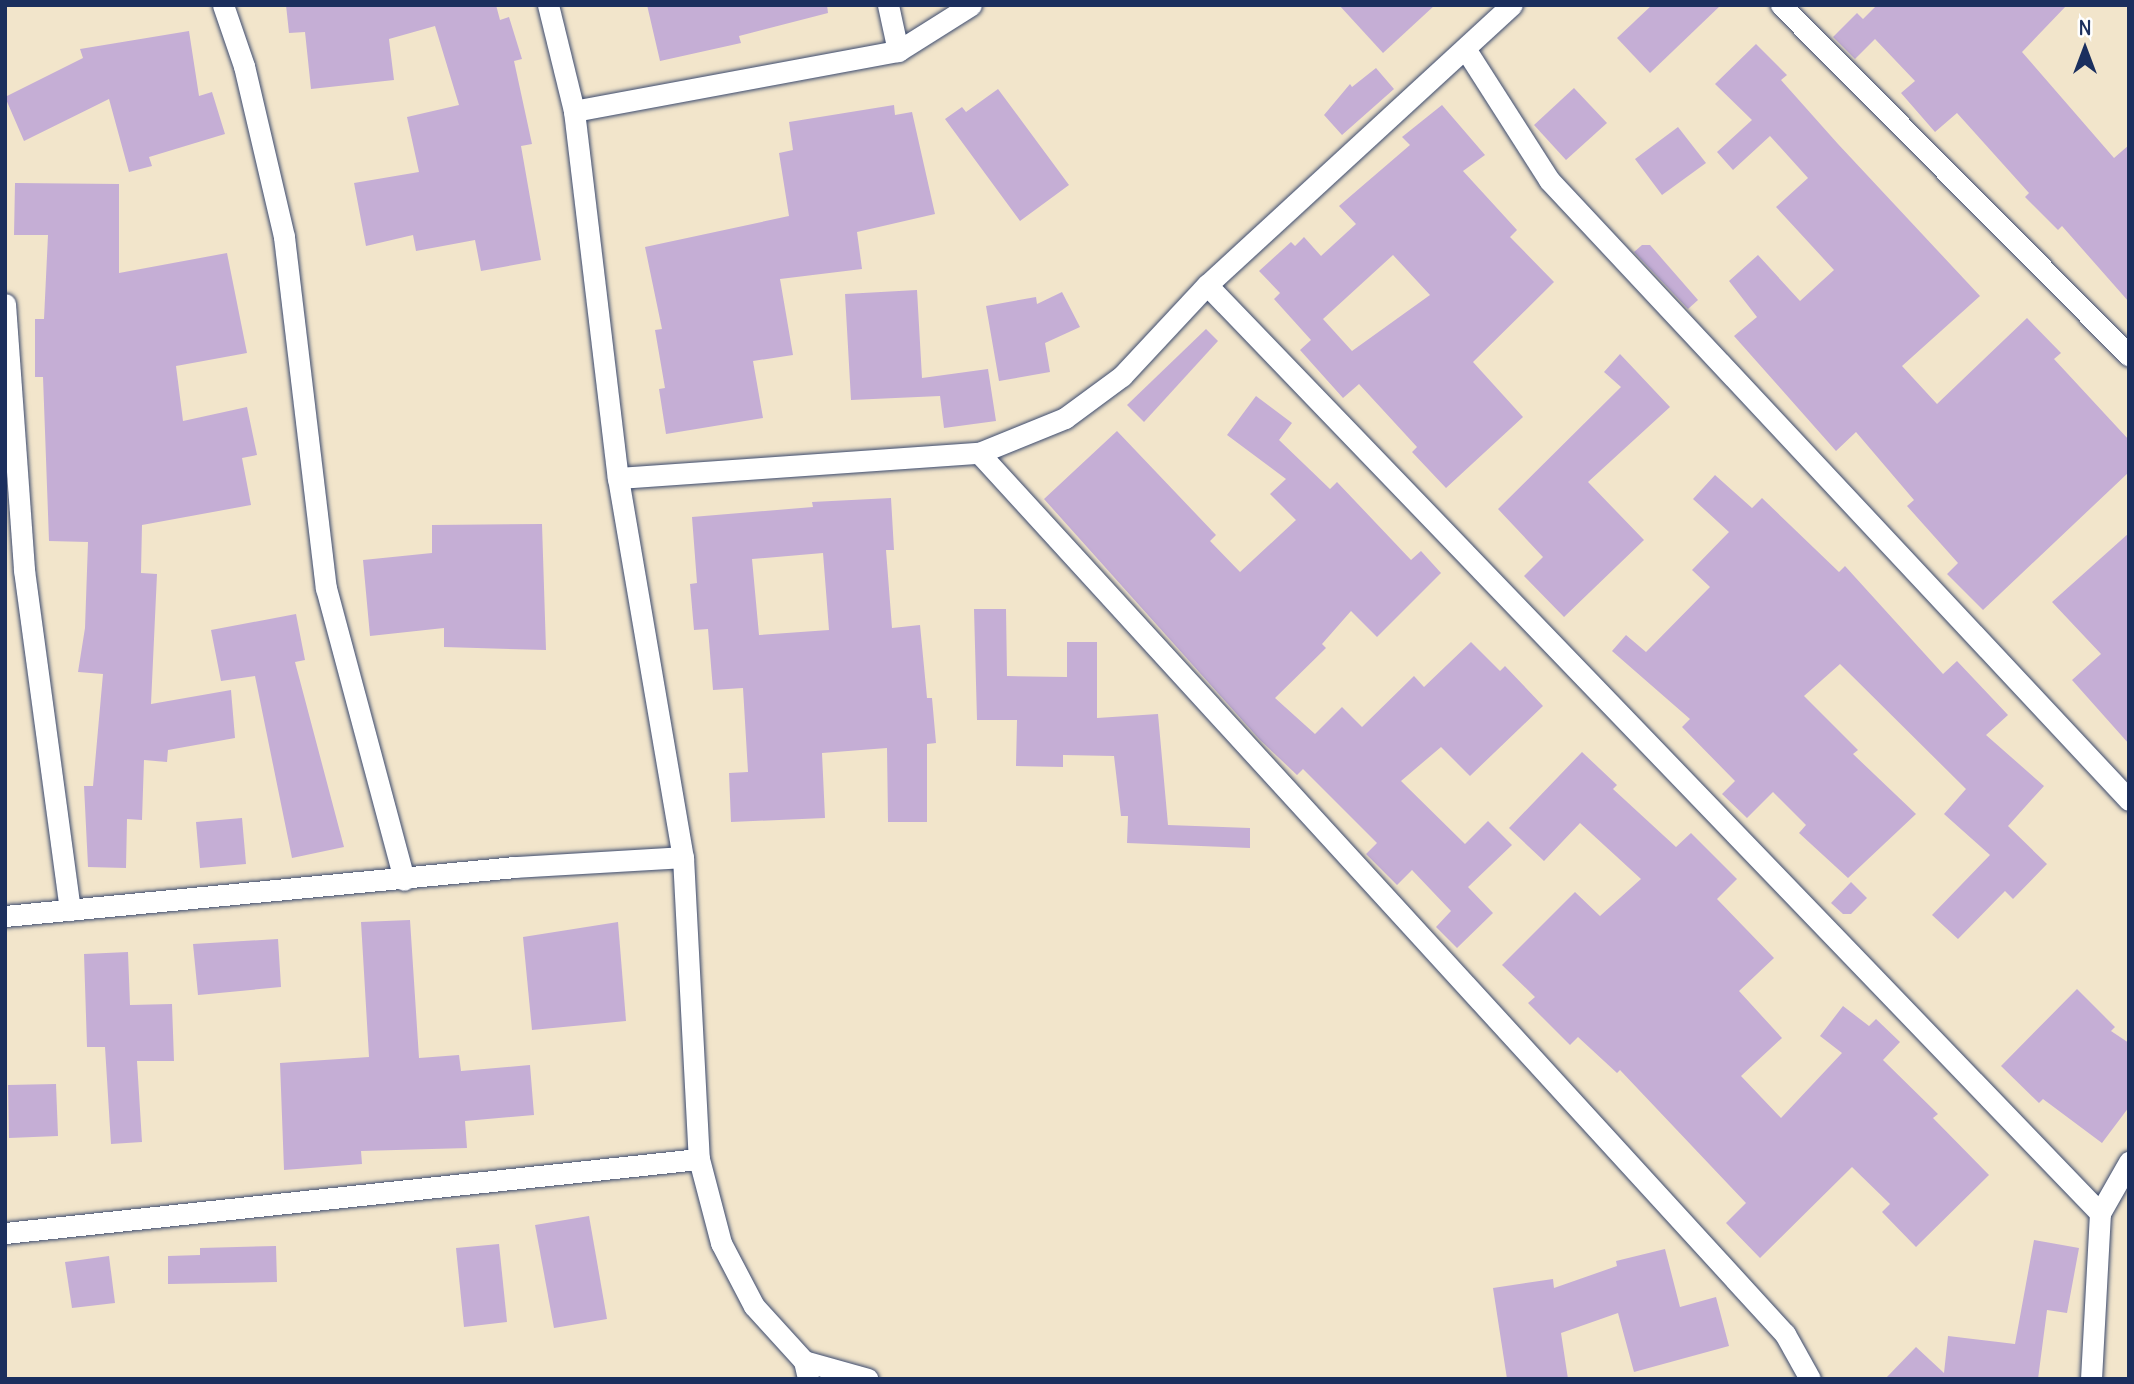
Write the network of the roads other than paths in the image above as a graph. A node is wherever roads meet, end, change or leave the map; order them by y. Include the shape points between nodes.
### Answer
1 (223, 5) edge
2 (548, 5) edge
3 (888, 5) edge
4 (971, 5) edge
5 (1512, 5) edge
6 (1781, 5) edge
7 (1466, 50) junction
8 (898, 51) junction
9 (574, 111) junction
10 (1207, 285) junction
11 (5, 304) edge
12 (2129, 355) edge
13 (979, 453) junction
14 (618, 478) junction
15 (2129, 800) edge
16 (683, 857) junction
17 (404, 880) junction
18 (70, 910) junction
19 (5, 916) edge
20 (699, 1159) junction
21 (2129, 1162) edge
22 (2100, 1213) junction
23 (5, 1233) edge
24 (806, 1370) edge
25 (868, 1379) edge
26 (1810, 1379) edge
27 (2091, 1379) edge

1 - 17 street via 244,66 284,237 326,587
2 - 9 street
3 - 8 street
4 - 8 street
5 - 7 street
6 - 12 street
7 - 10 street
7 - 15 street via 1549,180
8 - 9 street
9 - 14 street
10 - 13 street via 1122,376 1065,418
10 - 22 street
11 - 18 street via 24,570
13 - 14 street
13 - 26 street via 1785,1334
14 - 16 street
16 - 17 street via 515,867
16 - 20 street
17 - 18 street
18 - 19 street
20 - 23 street
20 - 24 street via 721,1243 754,1306
21 - 22 street
22 - 27 street
24 - 25 street

